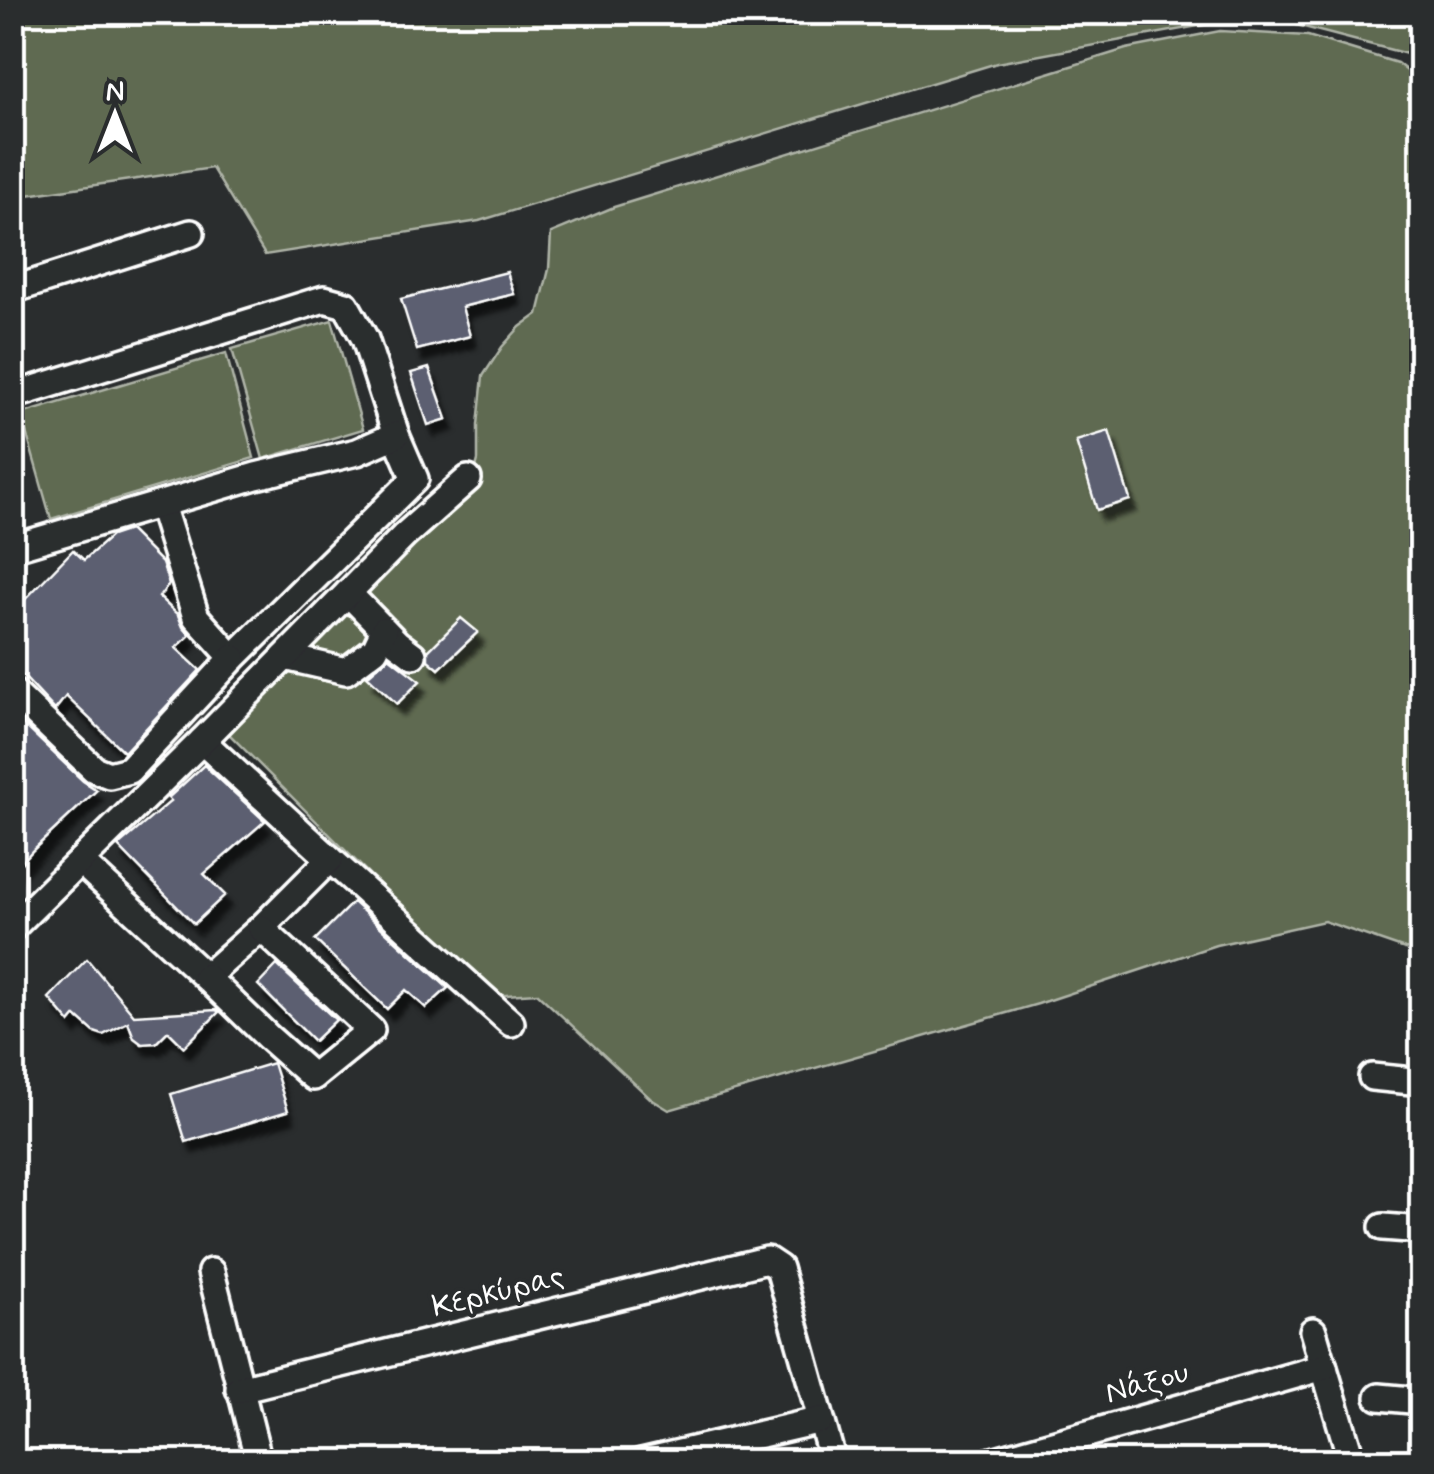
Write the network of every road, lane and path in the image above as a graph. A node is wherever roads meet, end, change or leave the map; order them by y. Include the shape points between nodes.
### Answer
1 (191, 232) dead end
2 (12, 290) edge
3 (12, 396) edge
4 (396, 435) junction
5 (468, 479) dead end
6 (161, 504) junction
7 (12, 548) edge
8 (348, 593) junction
9 (384, 630) junction
10 (413, 655) dead end
11 (285, 657) junction
12 (233, 658) junction
13 (16, 698) edge
14 (202, 741) junction
15 (330, 859) junction
16 (80, 861) junction
17 (12, 928) edge
18 (260, 928) junction
19 (206, 976) junction
20 (511, 1023) dead end
21 (1372, 1077) dead end
22 (1422, 1082) edge
23 (1384, 1227) dead end
24 (1422, 1230) edge
25 (211, 1272) dead end
26 (1313, 1331) dead end
27 (1324, 1367) junction
28 (239, 1389) junction
29 (1379, 1397) dead end
30 (1422, 1401) edge
31 (821, 1420) junction
32 (260, 1462) edge
33 (641, 1462) edge
34 (833, 1462) edge
35 (989, 1462) edge
36 (1352, 1462) edge

1 - 2 street
3 - 4 street via 324,299 346,305
4 - 6 street via 357,452
4 - 12 street via 415,479
5 - 8 street
6 - 7 street
6 - 12 street via 196,617
8 - 9 street
8 - 11 street
9 - 10 street
9 - 11 street via 375,649 346,670
11 - 14 street
12 - 13 street via 129,770 110,775 94,769
14 - 15 street
14 - 16 street
15 - 18 street
15 - 20 street
16 - 17 street
16 - 19 street
18 - 19 street
18 - 19 street via 371,1030 313,1077
21 - 22 street
23 - 24 street
25 - 28 street
26 - 27 street
27 - 35 street, Νάξου
27 - 36 street
28 - 31 street, Κερκύρας via 764,1260 779,1268
28 - 32 street
29 - 30 street
31 - 33 street
31 - 34 street

